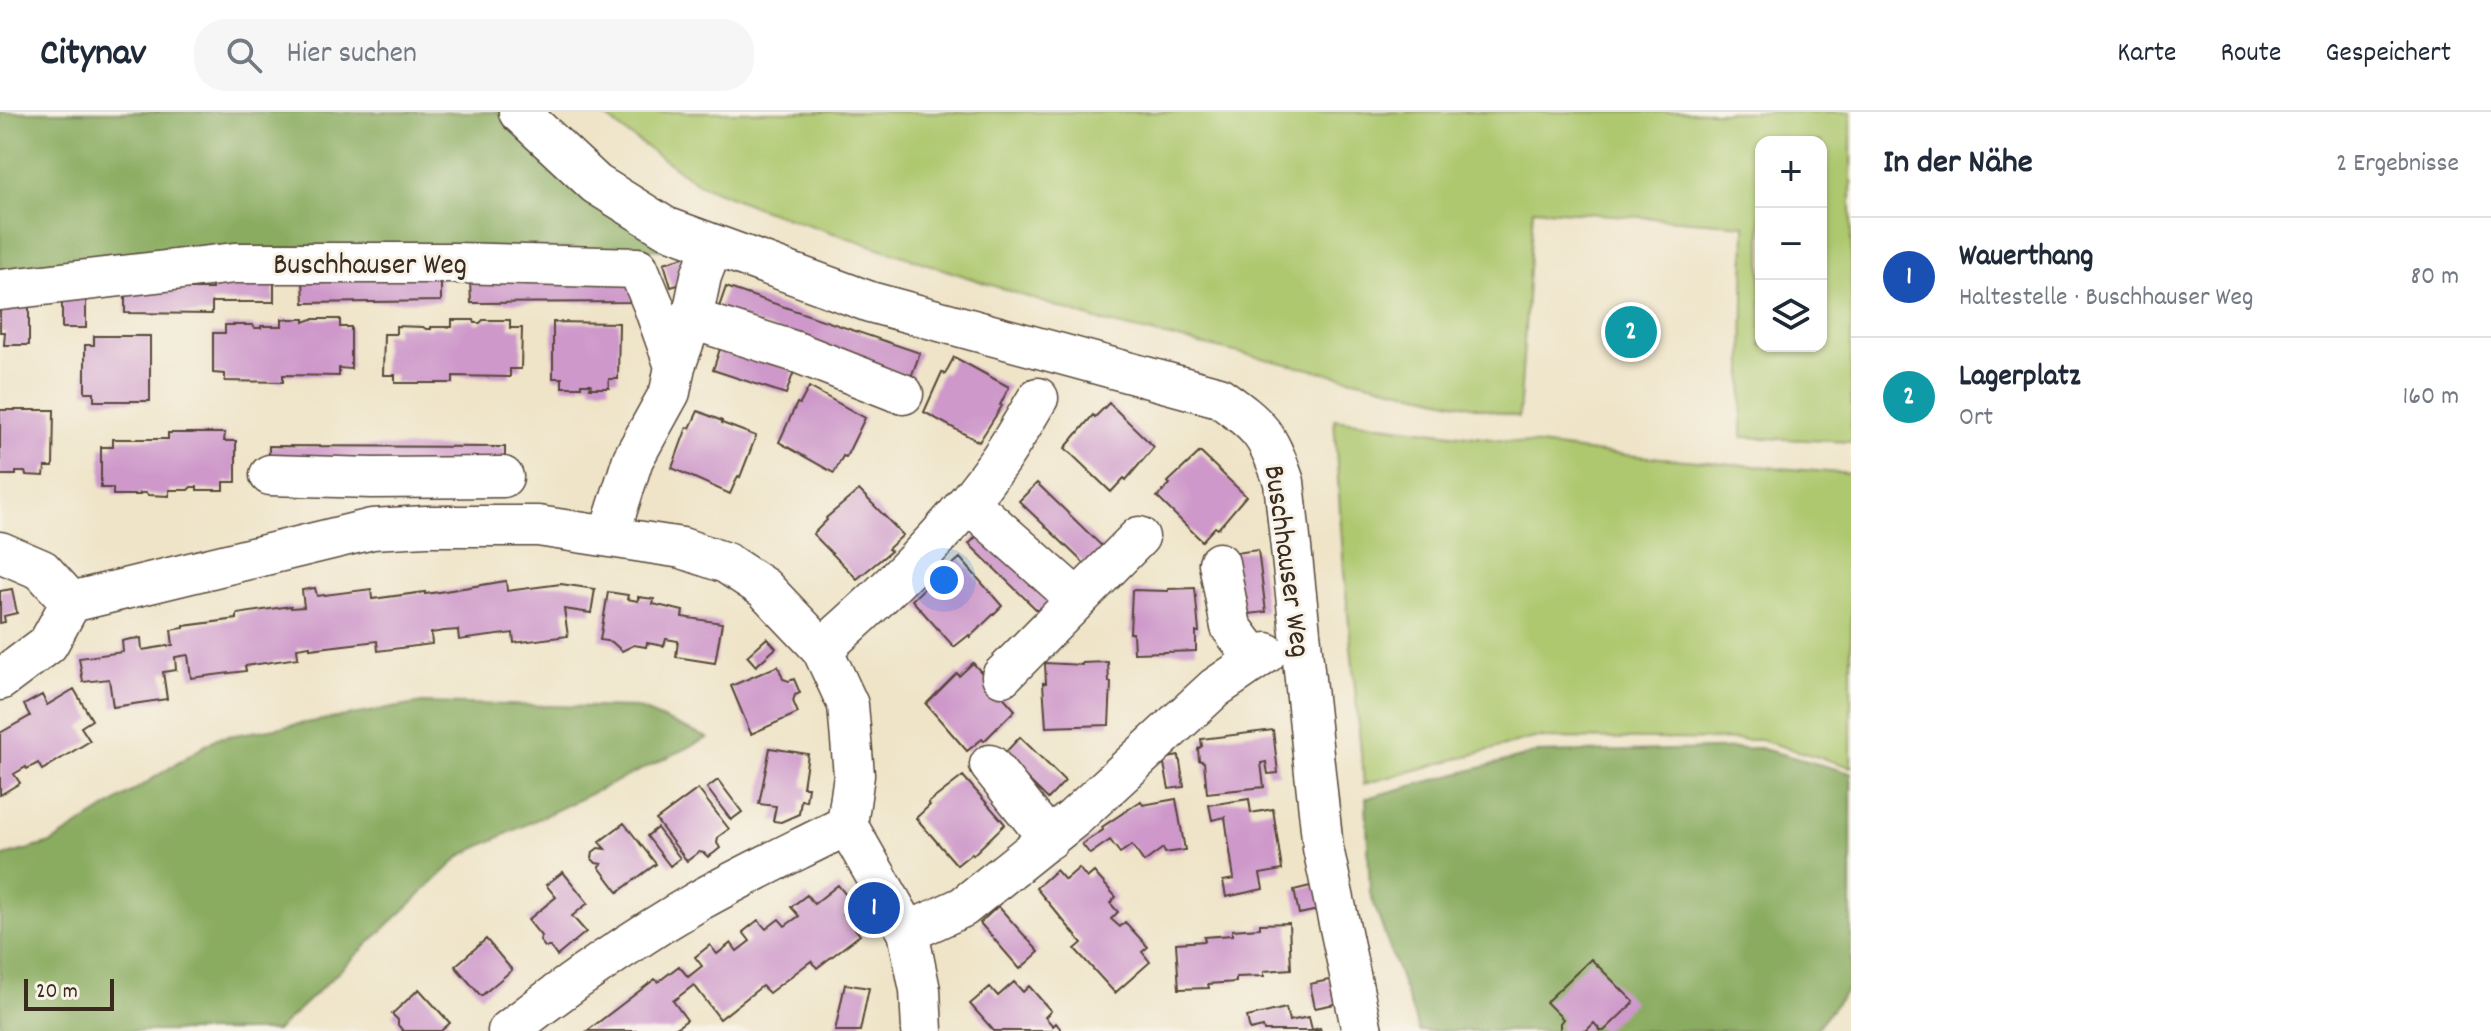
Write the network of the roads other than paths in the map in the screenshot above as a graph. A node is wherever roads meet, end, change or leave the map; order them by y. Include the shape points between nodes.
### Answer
1 (519, 112) edge
2 (713, 245) junction
3 (0, 290) edge
4 (692, 319) junction
5 (675, 366) junction
6 (903, 394) dead end
7 (1038, 398) dead end
8 (270, 475) dead end
9 (503, 477) dead end
10 (372, 478) junction
11 (968, 502) junction
12 (372, 529) junction
13 (609, 535) junction
14 (1139, 537) dead end
15 (0, 552) edge
16 (1219, 563) dead end
17 (1077, 599) junction
18 (71, 602) junction
19 (822, 649) junction
20 (1002, 676) dead end
21 (0, 680) edge
22 (990, 765) dead end
23 (847, 825) junction
24 (1049, 839) junction
25 (908, 932) junction
26 (508, 1031) edge
27 (922, 1031) edge
28 (1362, 1031) edge

1 - 2 street, Buschhauser Weg via 596,184 665,227
2 - 4 street
2 - 28 street, Buschhauser Weg via 870,302 1219,397 1253,422 1271,446 1284,482 1323,848
3 - 5 street, Buschhauser Weg via 235,263 638,268
4 - 5 street
4 - 6 street
5 - 13 street via 670,392 633,459
7 - 11 street
8 - 10 street
9 - 10 street
10 - 12 street
11 - 17 street
11 - 19 street
12 - 13 street via 538,526
12 - 18 street
13 - 19 street via 682,548 726,563 764,588
14 - 17 street
15 - 18 street via 42,570
16 - 24 street, Buschhauser Weg via 1231,627 1260,656 1215,688
17 - 20 street
18 - 21 street via 48,644
19 - 23 street via 848,705 854,775
22 - 24 street
23 - 25 street
23 - 26 street via 702,899
24 - 25 street, Buschhauser Weg via 963,907
25 - 27 street

